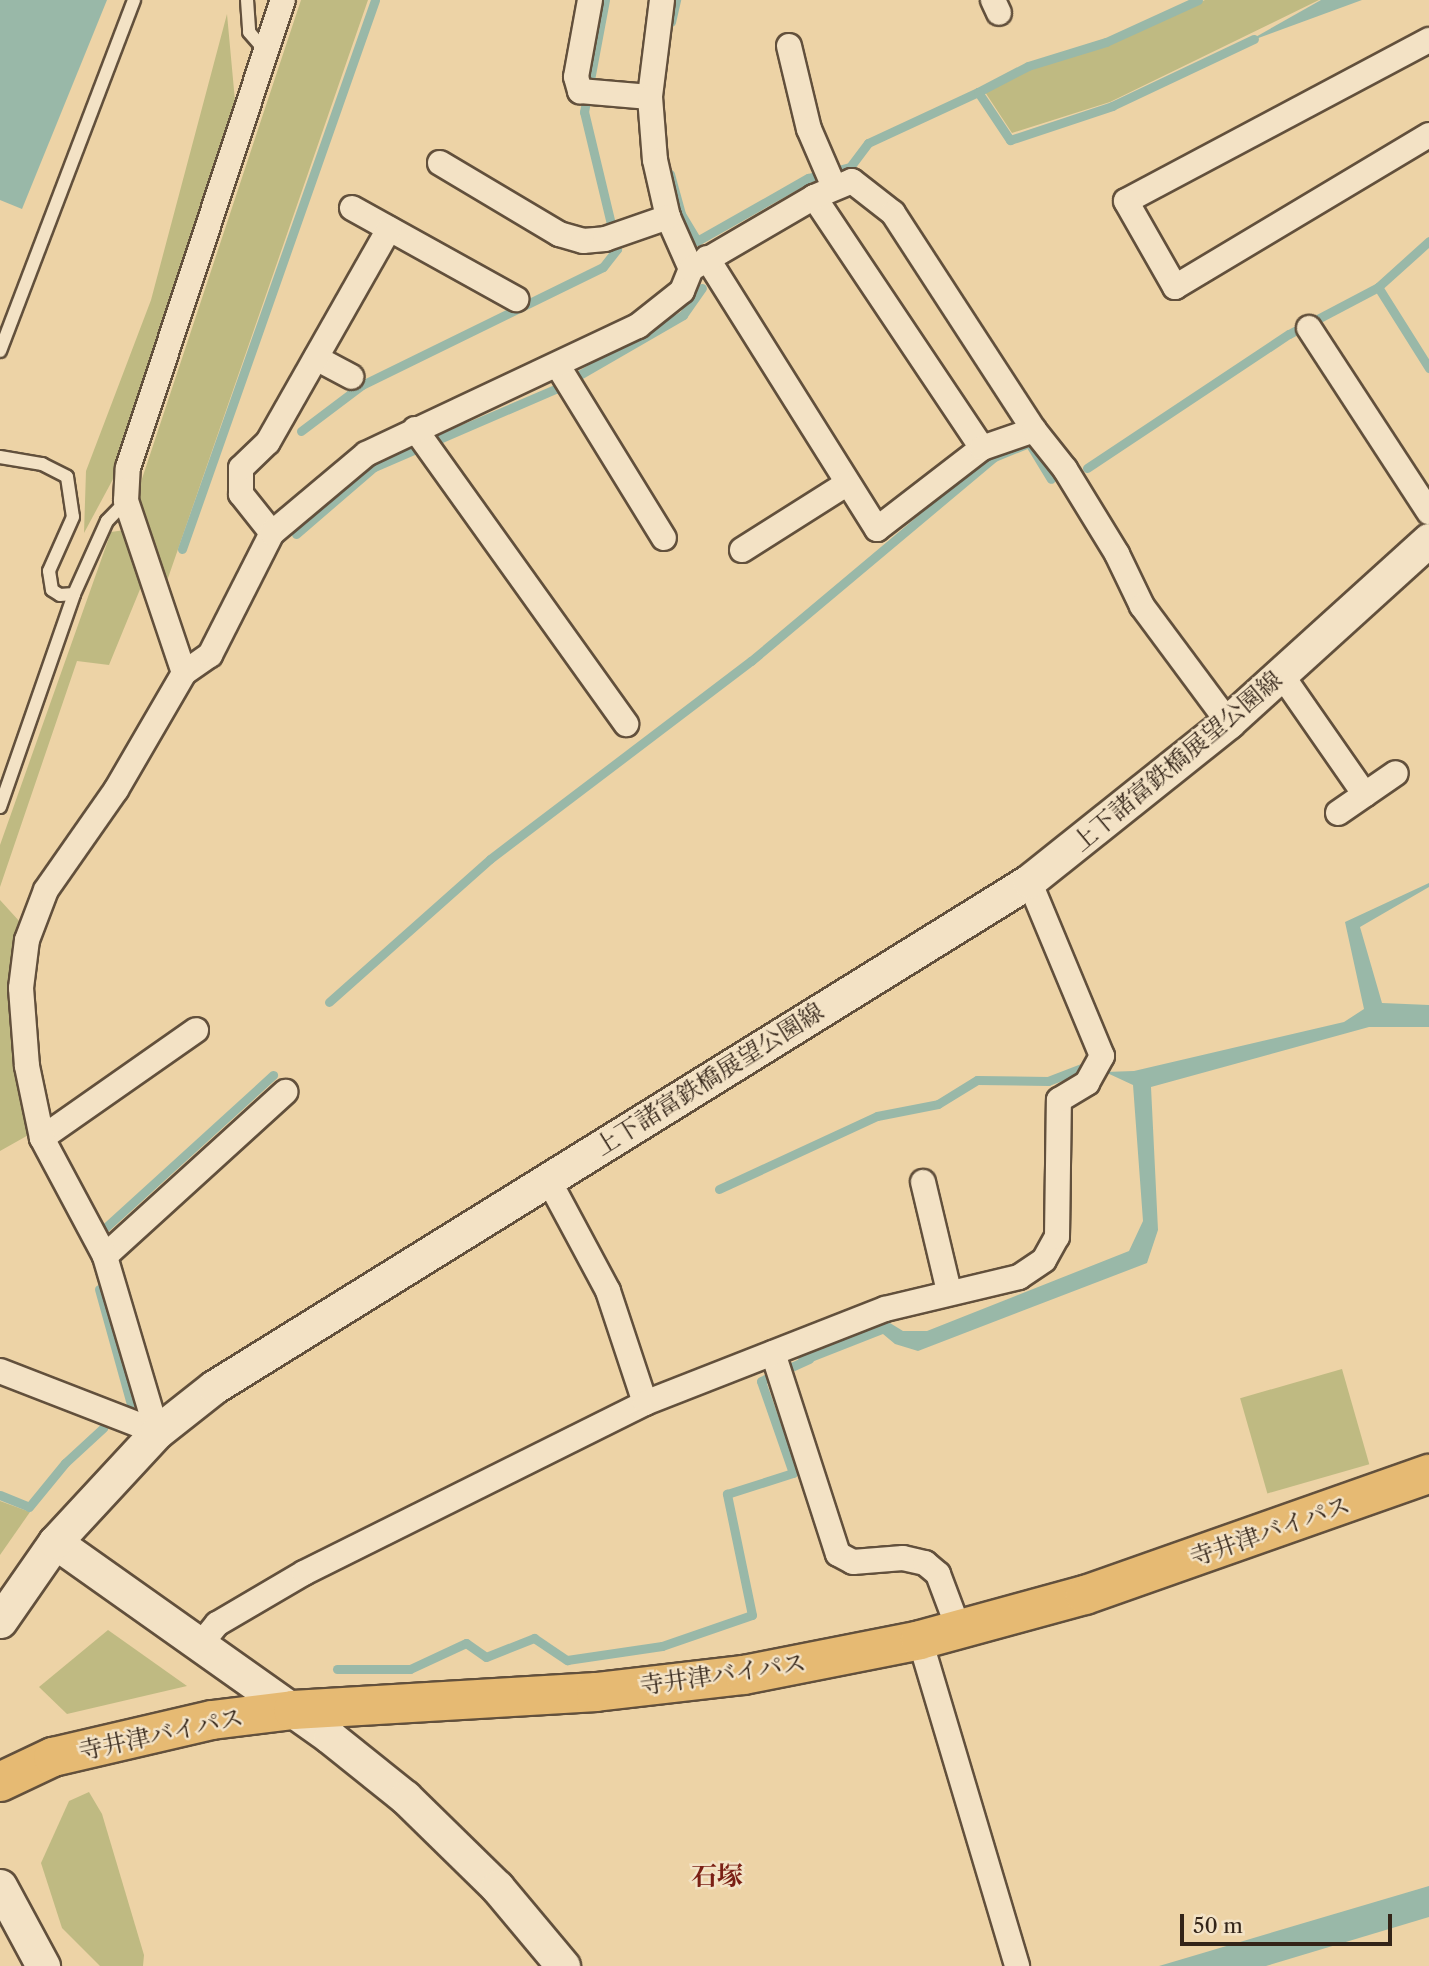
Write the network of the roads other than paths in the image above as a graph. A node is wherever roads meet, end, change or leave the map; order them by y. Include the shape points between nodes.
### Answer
1 (134, 0) edge
2 (247, 0) edge
3 (283, 0) edge
4 (590, 0) edge
5 (662, 0) edge
6 (1429, 40) edge
7 (789, 46) dead end
8 (264, 49) junction
9 (650, 97) junction
10 (1429, 135) edge
11 (440, 163) dead end
12 (825, 183) junction
13 (352, 208) dead end
14 (667, 217) junction
15 (389, 229) junction
16 (699, 263) junction
17 (516, 299) dead end
18 (1309, 328) dead end
19 (0, 351) edge
20 (316, 358) junction
21 (558, 366) junction
22 (351, 377) dead end
23 (415, 429) junction
24 (1034, 430) junction
25 (982, 448) junction
26 (0, 457) edge
27 (848, 483) junction
28 (126, 501) junction
29 (1429, 512) edge
30 (272, 533) junction
31 (664, 538) dead end
32 (1429, 540) edge
33 (742, 550) dead end
34 (74, 594) junction
35 (184, 673) junction
36 (1281, 674) junction
37 (1228, 722) junction
38 (625, 724) dead end
39 (1396, 773) dead end
40 (1365, 794) junction
41 (0, 807) edge
42 (1338, 813) dead end
43 (1029, 881) junction
44 (196, 1030) dead end
45 (285, 1092) dead end
46 (41, 1138) junction
47 (548, 1179) junction
48 (923, 1182) dead end
49 (105, 1256) junction
50 (949, 1291) junction
51 (773, 1353) junction
52 (0, 1371) edge
53 (645, 1403) junction
54 (157, 1432) junction
55 (1429, 1474) edge
56 (55, 1542) junction
57 (0, 1621) edge
58 (959, 1630) junction
59 (920, 1640) junction
60 (200, 1646) junction
61 (293, 1710) junction
62 (0, 1782) edge
63 (0, 1886) edge
64 (43, 1966) edge
65 (563, 1966) edge
66 (1017, 1966) edge

1 - 19 lane
2 - 8 lane via 248,32
3 - 8 street
4 - 9 street via 576,77 588,93
5 - 9 street
6 - 10 street via 1126,201 1175,287
7 - 12 street
8 - 28 street via 128,468
9 - 14 street
11 - 14 street via 559,234 583,241 615,236
12 - 16 street
12 - 24 street via 852,181 893,213
12 - 25 street
13 - 15 street
14 - 16 street
15 - 17 street
15 - 20 street
16 - 21 street via 682,292 638,326
16 - 27 street
18 - 29 street
20 - 22 street
20 - 30 street via 268,442 241,468 242,494
21 - 23 street
21 - 31 street
23 - 30 street via 366,454
23 - 38 street
24 - 25 street
24 - 37 street via 1065,469 1117,554 1142,606
25 - 27 street via 877,529
26 - 34 lane via 42,464 66,477 73,517 48,571 52,590
27 - 33 street
28 - 34 lane via 107,521
28 - 35 street
30 - 35 street via 210,655
32 - 36 street, 上下諸富鉄橋展望公園線
34 - 41 lane
35 - 46 street via 116,790 46,890 27,940 21,988 27,1066
36 - 37 street, 上下諸富鉄橋展望公園線
36 - 40 street
37 - 43 street, 上下諸富鉄橋展望公園線
39 - 40 street
40 - 42 street
43 - 47 street, 上下諸富鉄橋展望公園線
43 - 50 street via 1102,1056 1087,1083 1059,1100 1056,1237 1044,1260 1019,1277
44 - 46 street
45 - 49 street
46 - 49 street
47 - 53 street via 608,1291
47 - 54 street, 上下諸富鉄橋展望公園線 via 236,1372
48 - 50 street
49 - 54 street
50 - 51 street via 886,1308
51 - 53 street
51 - 58 street via 838,1554 853,1562 903,1558 925,1563 938,1574
52 - 54 street
53 - 60 street via 304,1573 217,1624
54 - 56 street, 上下諸富鉄橋展望公園線
55 - 58 highway, 寺井津バイパス via 1098,1591
56 - 57 street, 上下諸富鉄橋展望公園線
56 - 60 street
58 - 59 highway, 寺井津バイパス
59 - 61 highway, 寺井津バイパス via 744,1675 596,1692
59 - 66 street
60 - 61 street
61 - 62 highway, 寺井津バイパス via 212,1720 107,1742 53,1757
61 - 65 street via 405,1797 498,1886
63 - 64 street

